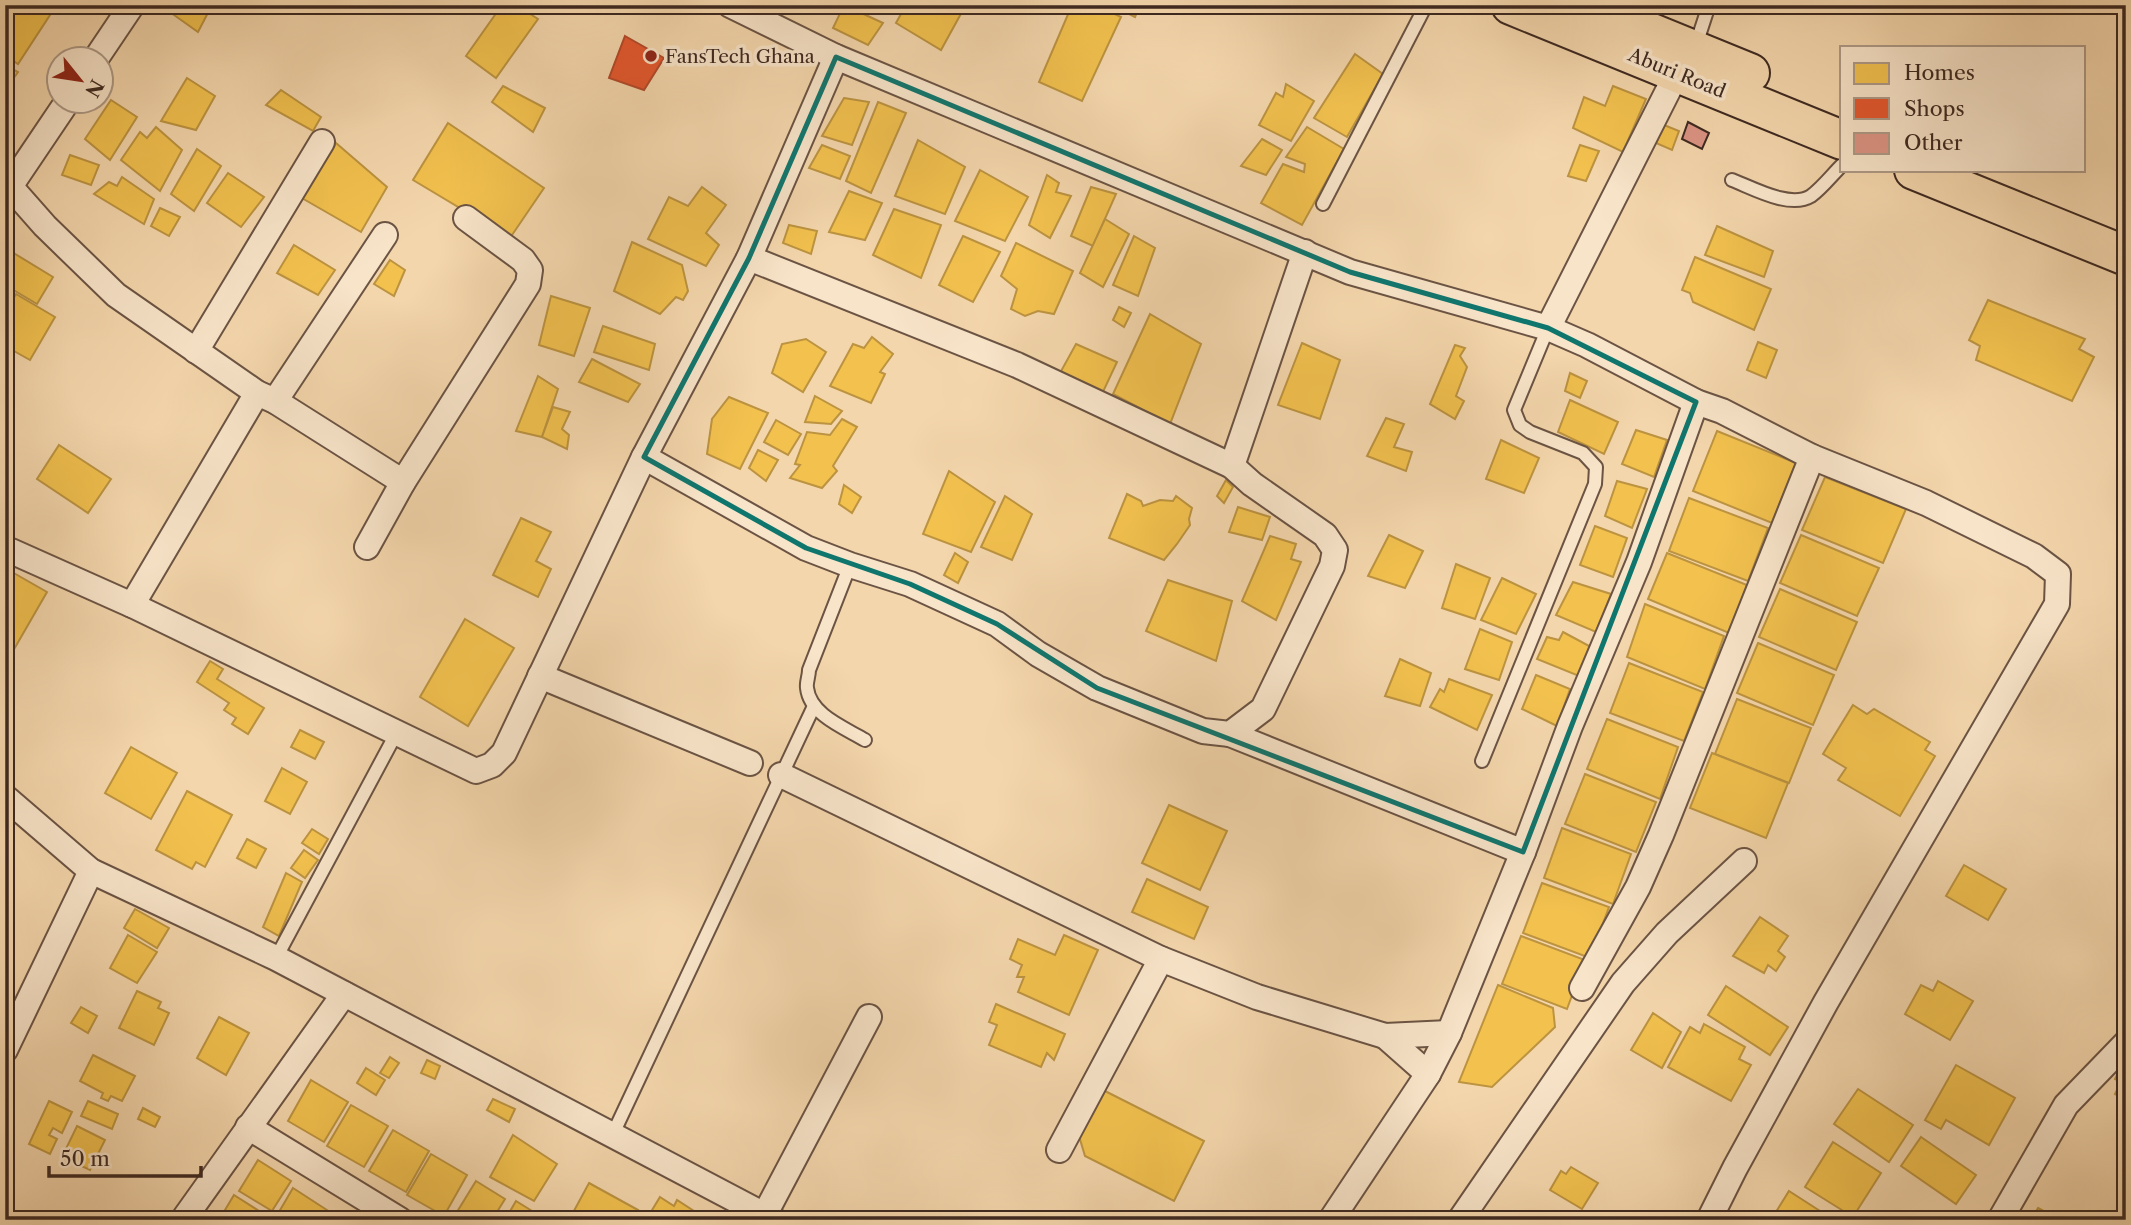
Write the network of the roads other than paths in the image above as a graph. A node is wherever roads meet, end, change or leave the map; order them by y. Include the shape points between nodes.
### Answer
1 (132, 5) edge
2 (730, 5) edge
3 (1426, 5) edge
4 (1511, 5) edge
5 (1583, 5) edge
6 (1709, 5) edge
7 (104, 46) edge
8 (836, 57) junction
9 (1685, 62) junction
10 (1840, 110) edge
11 (58, 116) edge
12 (1840, 139) edge
13 (322, 142) dead end
14 (1840, 167) edge
15 (1919, 172) edge
16 (1990, 172) edge
17 (1732, 180) dead end
18 (7, 191) edge
19 (1323, 204) dead end
20 (466, 218) dead end
21 (2126, 227) edge
22 (385, 235) dead end
23 (1305, 252) junction
24 (2126, 256) edge
25 (749, 258) junction
26 (1548, 328) junction
27 (196, 351) junction
28 (266, 397) junction
29 (1696, 402) junction
30 (644, 457) junction
31 (1812, 457) junction
32 (1232, 466) junction
33 (402, 482) junction
34 (368, 547) dead end
35 (5, 551) edge
36 (850, 565) junction
37 (132, 605) junction
38 (540, 676) junction
39 (814, 706) junction
40 (397, 732) junction
41 (1230, 734) junction
42 (865, 740) dead end
43 (1482, 761) dead end
44 (750, 763) dead end
45 (781, 775) junction
46 (5, 797) edge
47 (1523, 852) junction
48 (1744, 861) dead end
49 (91, 871) junction
50 (276, 958) junction
51 (1161, 958) junction
52 (1582, 988) dead end
53 (344, 994) junction
54 (869, 1017) dead end
55 (1448, 1033) junction
56 (1385, 1036) junction
57 (2126, 1043) edge
58 (5, 1050) edge
59 (1428, 1074) junction
60 (248, 1127) junction
61 (612, 1136) junction
62 (1059, 1150) dead end
63 (770, 1217) edge
64 (183, 1220) edge
65 (400, 1220) edge
66 (1331, 1220) edge
67 (1460, 1220) edge
68 (1709, 1220) edge
69 (2000, 1220) edge

1 - 7 street
2 - 8 street
3 - 19 lane
4 - 9 highway, Aburi Road
5 - 9 highway, Aburi Road
6 - 9 lane
8 - 23 street
8 - 25 street
9 - 10 highway, Aburi Road
9 - 12 highway, Aburi Road
9 - 26 street
11 - 18 street
13 - 27 street
14 - 17 lane via 1813,194 1796,200
15 - 24 highway
16 - 21 highway
18 - 27 street via 15,192 116,295
20 - 33 street via 523,260 530,270 528,284
22 - 28 street
23 - 26 street via 1350,272
23 - 32 street
25 - 30 street
25 - 32 street via 1017,365
26 - 29 street
26 - 43 lane via 1514,410 1520,425 1530,432 1583,453 1596,467 1595,484
27 - 28 street
28 - 33 street
28 - 37 street
29 - 31 street
29 - 47 street via 1639,562
30 - 36 street via 806,548
30 - 38 street
31 - 52 street via 1661,835
31 - 68 street via 1926,503 2034,556 2058,574 2057,604 1826,1002
32 - 41 street via 1325,535 1335,550 1332,566 1263,709
33 - 34 street
35 - 37 street
36 - 39 lane via 810,670 807,688
36 - 41 street via 910,584 997,624 1097,688 1203,731
37 - 40 street
38 - 40 street via 503,753 492,765 476,771
38 - 44 street
39 - 42 lane
39 - 45 lane
40 - 50 lane
41 - 47 street
45 - 51 street
45 - 61 lane
46 - 49 street
47 - 55 street
48 - 67 street via 1667,933 1623,983
49 - 50 street
49 - 58 street
50 - 53 street
51 - 56 street via 1257,997
51 - 62 street
53 - 60 street
53 - 61 street
54 - 63 street
55 - 56 street
55 - 59 street
56 - 59 street
57 - 69 street via 2066,1105
59 - 66 street
60 - 64 street
60 - 65 street
61 - 63 street

